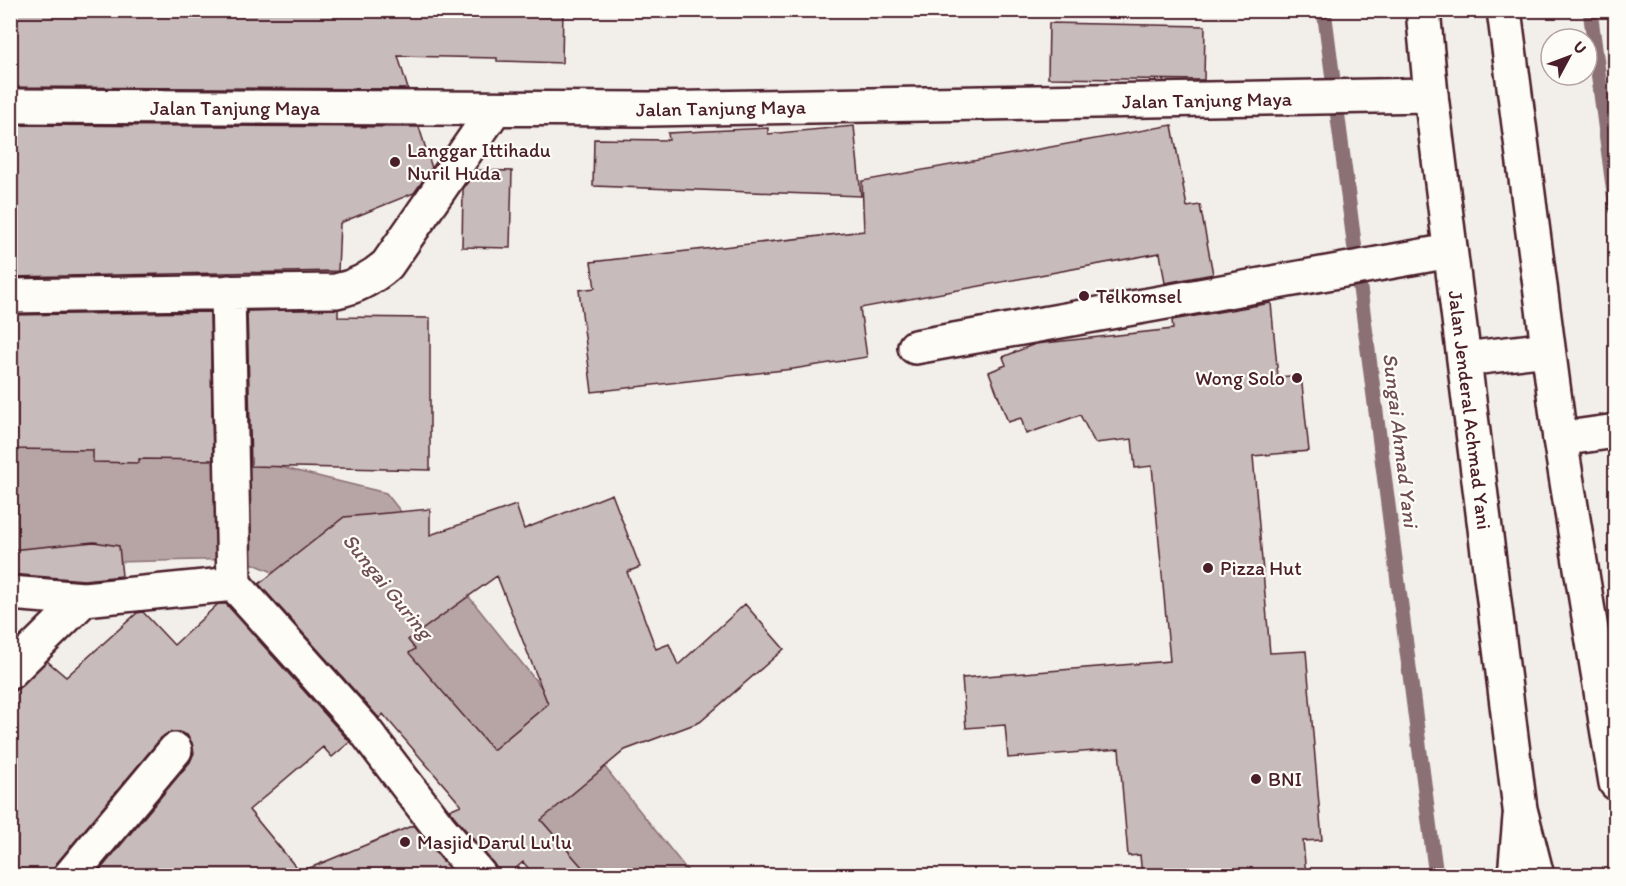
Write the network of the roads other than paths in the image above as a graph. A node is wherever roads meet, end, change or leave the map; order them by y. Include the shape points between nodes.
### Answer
1 (1423, 10) edge
2 (1504, 10) edge
3 (1431, 95) junction
4 (10, 106) edge
5 (495, 109) junction
6 (1450, 251) junction
7 (228, 292) junction
8 (10, 296) edge
9 (915, 347) dead end
10 (1548, 350) junction
11 (1464, 360) junction
12 (1614, 431) edge
13 (1560, 440) junction
14 (234, 570) junction
15 (10, 593) edge
16 (84, 599) junction
17 (10, 672) edge
18 (175, 750) dead end
19 (1616, 783) edge
20 (1520, 809) junction
21 (70, 876) edge
22 (480, 876) edge
23 (1515, 876) edge
24 (1537, 876) edge

1 - 3 main road, Jalan Jenderal Achmad Yani
2 - 10 main road
3 - 5 main road, Jalan Tanjung Maya
3 - 6 main road, Jalan Jenderal Achmad Yani
4 - 5 main road, Jalan Tanjung Maya
5 - 7 main road via 394,256 372,278 336,291
6 - 9 main road
6 - 11 main road, Jalan Jenderal Achmad Yani
7 - 8 main road
7 - 14 main road
10 - 11 main road
10 - 13 main road
11 - 20 main road, Jalan Jenderal Achmad Yani
12 - 13 main road
13 - 19 main road
14 - 16 main road
14 - 22 main road
15 - 16 main road
16 - 17 main road
18 - 21 main road
20 - 23 main road, Jalan Jenderal Achmad Yani
20 - 24 main road, Jalan Jenderal Achmad Yani

